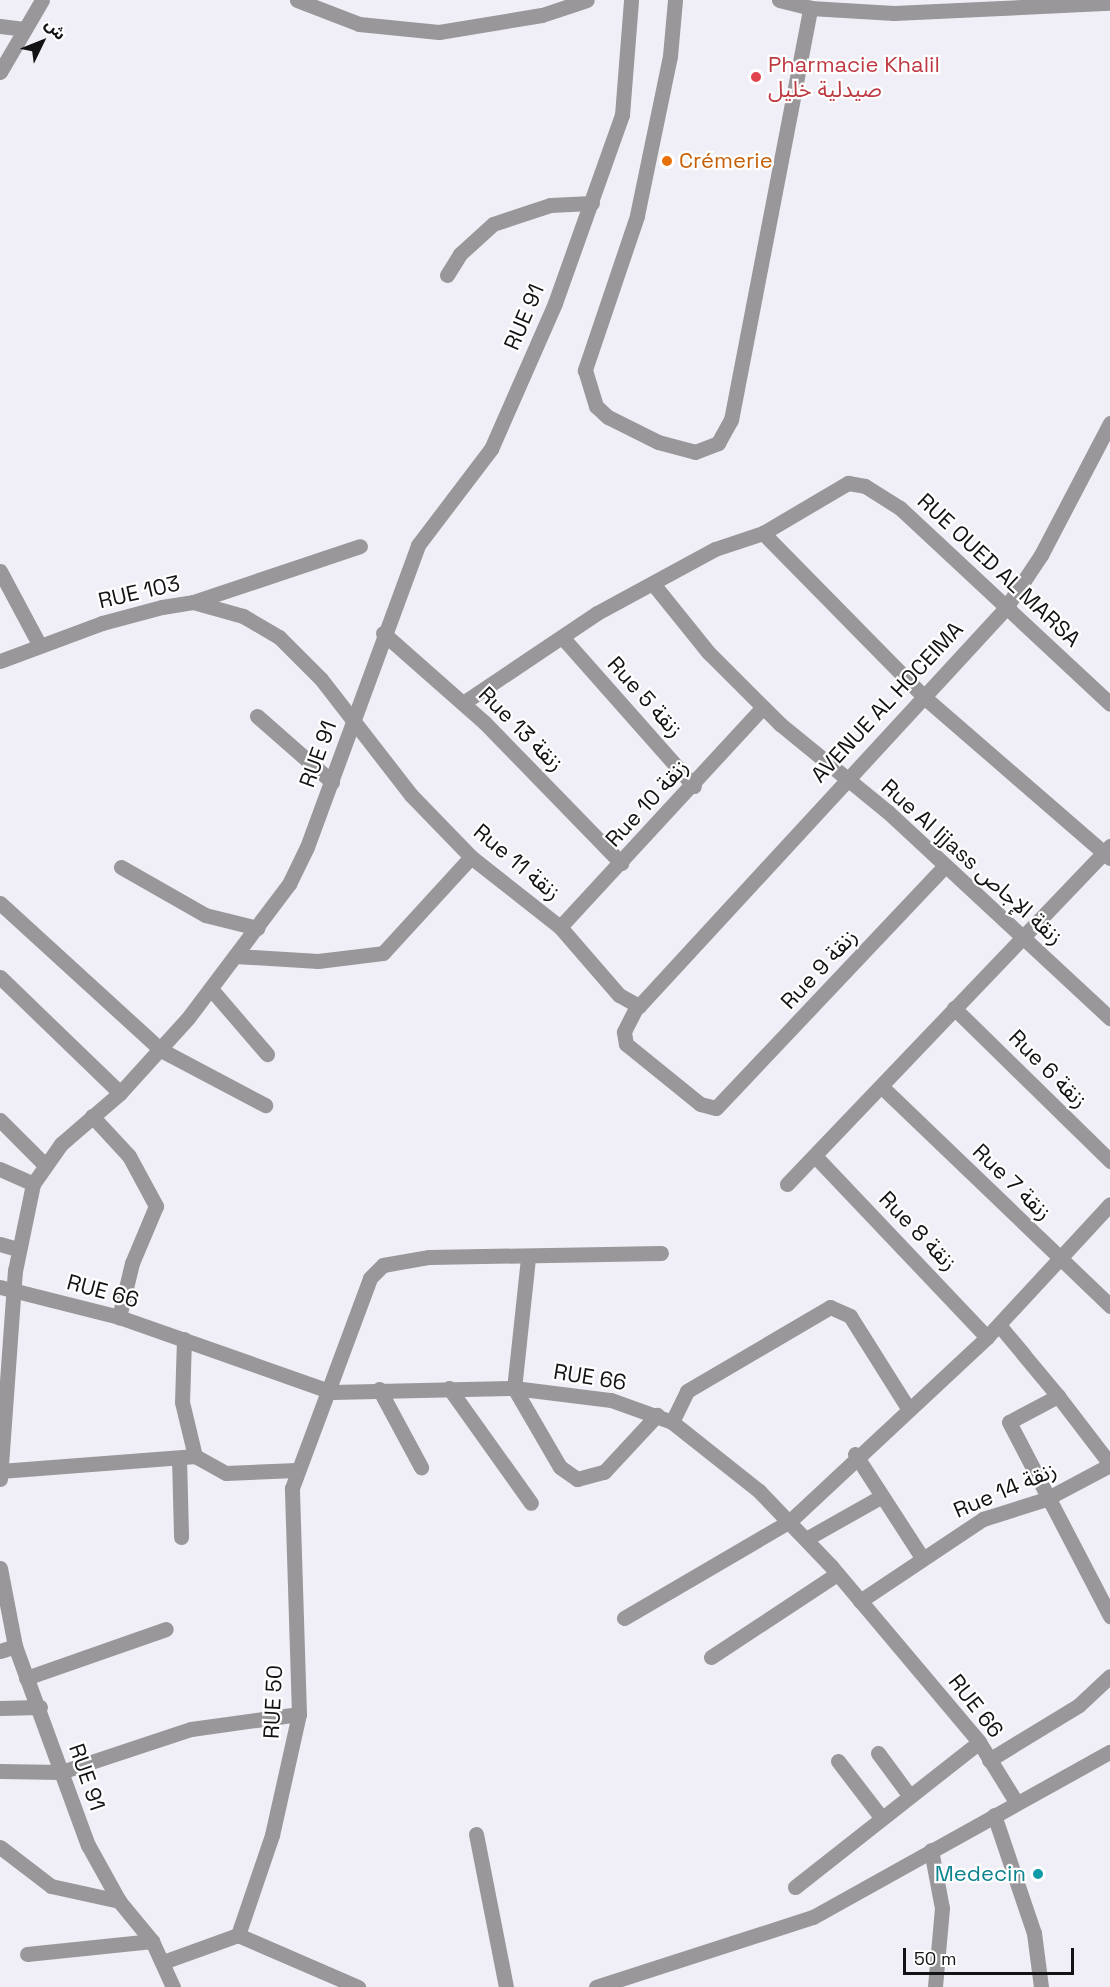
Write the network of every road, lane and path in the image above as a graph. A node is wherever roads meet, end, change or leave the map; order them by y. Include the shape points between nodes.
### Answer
1 (42, 0) edge
2 (297, 0) edge
3 (587, 0) edge
4 (632, 0) edge
5 (675, 0) edge
6 (779, 0) edge
7 (1110, 3) edge
8 (810, 8) junction
9 (0, 26) edge
10 (24, 29) junction
11 (0, 72) edge
12 (592, 203) junction
13 (447, 275) dead end
14 (1110, 423) edge
15 (763, 533) junction
16 (360, 546) dead end
17 (0, 571) edge
18 (654, 585) junction
19 (193, 602) junction
20 (1005, 609) junction
21 (383, 633) junction
22 (562, 637) junction
23 (39, 644) junction
24 (0, 661) edge
25 (1107, 696) edge
26 (924, 697) junction
27 (463, 703) junction
28 (763, 707) junction
29 (256, 716) dead end
30 (353, 724) junction
31 (332, 782) junction
32 (845, 782) junction
33 (694, 786) junction
34 (1108, 852) edge
35 (471, 857) junction
36 (621, 863) junction
37 (121, 867) dead end
38 (944, 867) junction
39 (0, 903) edge
40 (560, 927) junction
41 (257, 928) junction
42 (1025, 937) junction
43 (235, 956) junction
44 (0, 977) edge
45 (211, 989) junction
46 (637, 1006) junction
47 (954, 1008) junction
48 (1110, 1018) edge
49 (161, 1050) junction
50 (267, 1054) dead end
51 (883, 1088) junction
52 (120, 1093) junction
53 (265, 1106) dead end
54 (92, 1116) junction
55 (0, 1120) edge
56 (815, 1156) junction
57 (1110, 1161) edge
58 (45, 1164) junction
59 (0, 1169) edge
60 (33, 1184) junction
61 (787, 1184) dead end
62 (1110, 1204) edge
63 (0, 1244) edge
64 (18, 1249) junction
65 (661, 1252) dead end
66 (528, 1258) junction
67 (1058, 1259) junction
68 (7, 1288) edge
69 (1110, 1306) edge
70 (119, 1317) junction
71 (999, 1325) junction
72 (987, 1337) junction
73 (184, 1339) junction
74 (449, 1388) junction
75 (514, 1388) junction
76 (379, 1389) junction
77 (332, 1392) junction
78 (1058, 1396) junction
79 (909, 1408) junction
80 (657, 1415) junction
81 (672, 1422) junction
82 (855, 1454) junction
83 (195, 1456) junction
84 (179, 1458) junction
85 (1110, 1464) edge
86 (421, 1467) dead end
87 (296, 1470) junction
88 (0, 1471) edge
89 (0, 1479) edge
90 (882, 1496) junction
91 (1046, 1498) junction
92 (531, 1503) dead end
93 (789, 1521) junction
94 (181, 1537) dead end
95 (806, 1539) junction
96 (921, 1556) junction
97 (0, 1568) edge
98 (837, 1574) junction
99 (860, 1601) junction
100 (1110, 1616) edge
101 (624, 1618) dead end
102 (166, 1629) dead end
103 (8, 1649) edge
104 (711, 1657) dead end
105 (1110, 1676) edge
106 (26, 1678) junction
107 (40, 1707) junction
108 (0, 1708) edge
109 (299, 1714) junction
110 (979, 1742) junction
111 (878, 1753) dead end
112 (1109, 1754) edge
113 (988, 1760) junction
114 (838, 1761) dead end
115 (0, 1771) edge
116 (61, 1772) junction
117 (909, 1795) junction
118 (1016, 1802) junction
119 (993, 1815) junction
120 (881, 1817) junction
121 (476, 1834) dead end
122 (0, 1847) edge
123 (931, 1850) junction
124 (795, 1887) dead end
125 (119, 1901) junction
126 (238, 1935) junction
127 (152, 1941) junction
128 (27, 1954) dead end
129 (163, 1962) junction
130 (173, 1985) edge
131 (358, 1987) edge
132 (506, 1987) edge
133 (596, 1987) edge
134 (934, 1987) edge
135 (1041, 1987) edge

1 - 10 street
2 - 3 street via 359,24 439,32 543,15
4 - 12 street, RUE 91 via 622,115
5 - 8 street via 670,56 637,216 585,370 596,406 608,417 658,442 695,452 718,443 731,420
6 - 8 street
7 - 8 street via 894,13
9 - 10 street
10 - 11 street
12 - 13 street via 550,205 493,224 460,254
12 - 21 street, RUE 91 via 502,425 418,545
14 - 20 street, AVENUE AL HOCEIMA via 1046,547
15 - 18 street via 715,549
15 - 20 street, RUE OUED AL MARSA via 848,483 865,486 900,508
15 - 26 street
16 - 19 street
17 - 23 street
18 - 22 street
18 - 28 street, Rue Al Ijjass زنقة الإجاص via 708,652
19 - 23 street, RUE 103
19 - 30 street, RUE 103 via 243,616 279,638 321,679
20 - 25 street, RUE OUED AL MARSA
20 - 26 street, AVENUE AL HOCEIMA
21 - 27 street, Rue 13 زنقة
21 - 30 street, RUE 91
22 - 27 street
22 - 33 street, Rue 5 زنقة
23 - 24 street, RUE 103
26 - 32 street, AVENUE AL HOCEIMA
26 - 34 street
27 - 36 street, Rue 13 زنقة
28 - 32 street, Rue Al Ijjass زنقة الإجاص
28 - 33 street, Rue 10 زنقة
29 - 31 street
30 - 31 street, RUE 91
30 - 35 street, Rue 11 زنقة
31 - 41 street, RUE 91 via 289,884
32 - 38 street, Rue Al Ijjass زنقة الإجاص via 888,812
32 - 46 street, AVENUE AL HOCEIMA
33 - 36 street, Rue 10 زنقة
34 - 42 street
35 - 40 street, Rue 11 زنقة
35 - 43 street via 383,953 318,961
36 - 40 street, Rue 10 زنقة
37 - 41 street via 205,915
38 - 42 street, Rue Al Ijjass زنقة الإجاص
38 - 46 street, Rue 9 زنقة via 716,1108 700,1104 626,1044 624,1032
39 - 49 street
40 - 46 street, Rue 11 زنقة via 619,995
41 - 43 street, RUE 91
42 - 47 street
42 - 48 street, Rue Al Ijjass زنقة الإجاص
43 - 45 street, RUE 91
44 - 52 street
45 - 49 street, RUE 91
45 - 50 street
47 - 51 street
47 - 57 street, Rue 6 زنقة
49 - 52 street, RUE 91
49 - 53 street
51 - 56 street
51 - 67 street, Rue 7 زنقة
52 - 54 street, RUE 91
54 - 58 street, RUE 91
54 - 70 street via 129,1156 156,1206 132,1263
55 - 58 street
56 - 61 street
56 - 72 street, Rue 8 زنقة
58 - 60 street, RUE 91
59 - 60 street
60 - 64 street, RUE 91
62 - 67 street
63 - 64 street
64 - 68 street, RUE 91
65 - 66 street, RUE 50
66 - 75 street
66 - 77 street, RUE 50 via 429,1257 380,1266 366,1285
67 - 69 street, Rue 7 زنقة
67 - 71 street
68 - 70 street, RUE 66
68 - 88 street, RUE 91
70 - 73 street, RUE 66
71 - 72 street
71 - 78 street
72 - 79 street
73 - 77 street, RUE 66
73 - 83 street via 183,1416
74 - 75 street, RUE 66
74 - 76 street, RUE 66
74 - 92 street
75 - 80 street, RUE 66 via 611,1400
75 - 80 street via 560,1467 577,1479 610,1467
76 - 77 street, RUE 66
76 - 86 street
77 - 87 street, RUE 50
78 - 85 street
78 - 91 street via 1009,1422
79 - 81 street via 850,1316 830,1307 687,1391
79 - 82 street
80 - 81 street, RUE 66
81 - 93 street, RUE 66
82 - 90 street
82 - 93 street
83 - 84 street
83 - 87 street via 226,1473
84 - 88 street
84 - 94 street
85 - 91 street, Rue 14 زنقة
87 - 109 street, RUE 50 via 290,1513
88 - 89 street, RUE 91
90 - 95 street
90 - 96 street
91 - 96 street, Rue 14 زنقة via 983,1519
91 - 100 street
93 - 95 street, RUE 66
93 - 101 street
95 - 98 street, RUE 66
96 - 99 street, Rue 14 زنقة
97 - 103 street, RUE 91
98 - 99 street, RUE 66
98 - 104 street
99 - 110 street, RUE 66
102 - 106 street
103 - 106 street, RUE 91
105 - 113 street via 1079,1705
106 - 107 street, RUE 91
107 - 108 street
107 - 116 street, RUE 91
109 - 116 street via 190,1729
109 - 126 street, RUE 50 via 287,1781
110 - 113 street, RUE 66
110 - 117 street
111 - 117 street
112 - 118 street
113 - 118 street, RUE 66
114 - 120 street
115 - 116 street
116 - 125 street, RUE 91 via 88,1845
117 - 120 street
118 - 119 street
119 - 123 street
119 - 135 street via 1034,1933
120 - 124 street
121 - 132 street
122 - 125 street via 51,1886 72,1895
123 - 133 street via 813,1917
123 - 134 street via 942,1908
125 - 127 street, RUE 91
126 - 129 street
126 - 131 street
127 - 128 street
127 - 129 street, RUE 91
129 - 130 street, RUE 91

